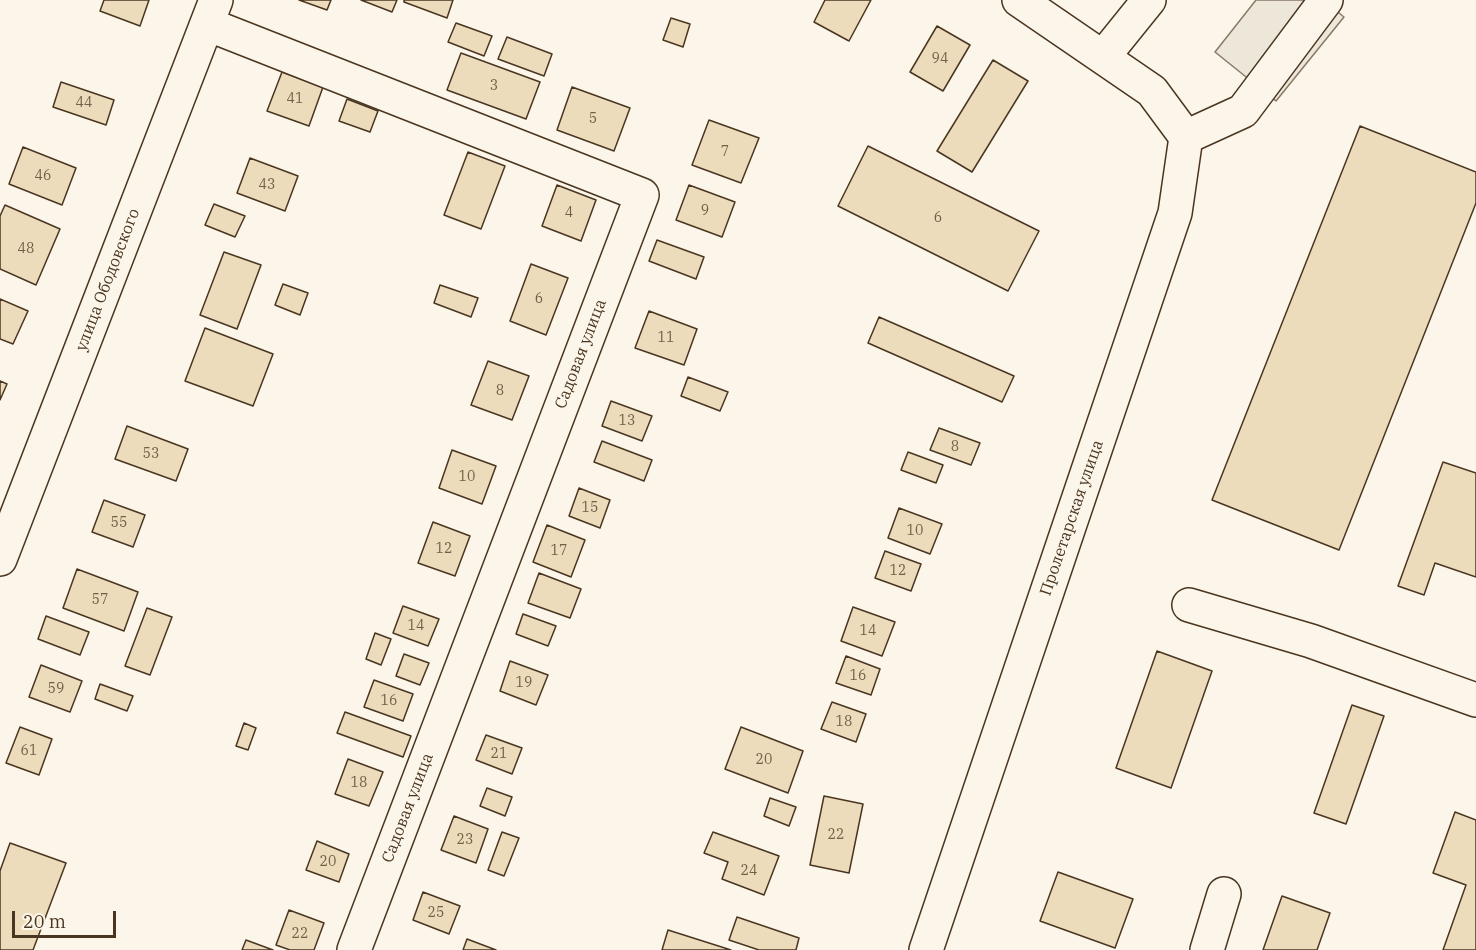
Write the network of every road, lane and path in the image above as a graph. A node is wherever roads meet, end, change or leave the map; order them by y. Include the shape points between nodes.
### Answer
1 (1019, 0) edge
2 (1149, 0) edge
3 (1326, 0) edge
4 (211, 12) edge
5 (1103, 57) junction
6 (1186, 137) junction
7 (0, 559) edge
8 (1189, 605) dead end
9 (1476, 700) edge
10 (1224, 894) dead end
11 (354, 950) edge
12 (926, 950) edge
13 (1206, 950) edge

1 - 5 street
2 - 5 street
3 - 6 street via 1243,111
4 - 7 street, улица Ободовского
4 - 11 street, Садовая улица via 642,195
5 - 6 street via 1152,91
6 - 12 street, Пролетарская улица via 1175,213
8 - 9 street via 1311,641
10 - 13 street

